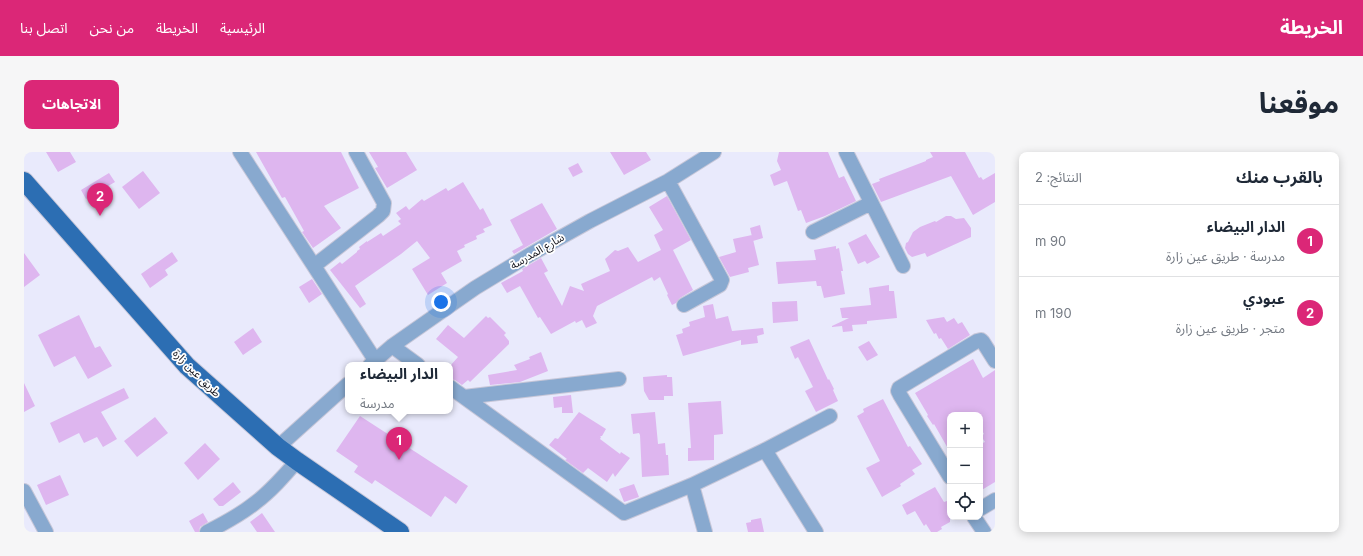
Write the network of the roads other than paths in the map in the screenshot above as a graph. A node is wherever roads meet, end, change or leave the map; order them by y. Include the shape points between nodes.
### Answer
1 (240, 152) edge
2 (356, 152) edge
3 (714, 152) edge
4 (846, 152) edge
5 (668, 181) junction
6 (26, 187) edge
7 (871, 203) junction
8 (813, 232) dead end
9 (314, 266) junction
10 (903, 266) dead end
11 (684, 305) dead end
12 (392, 346) junction
13 (995, 361) edge
14 (372, 362) edge
15 (414, 362) edge
16 (619, 379) dead end
17 (345, 387) edge
18 (453, 389) edge
19 (464, 397) junction
20 (830, 416) dead end
21 (278, 447) junction
22 (765, 450) junction
23 (297, 461) junction
24 (947, 472) edge
25 (692, 485) junction
26 (24, 491) edge
27 (995, 500) edge
28 (983, 507) edge
29 (976, 520) edge
30 (46, 532) edge
31 (206, 532) edge
32 (400, 532) edge
33 (705, 532) edge
34 (816, 532) edge
35 (984, 532) edge

1 - 9 street
2 - 9 street via 384,203 383,211
3 - 5 street, شارع المدرسة
4 - 7 street
5 - 11 street via 722,280 720,284
5 - 12 street, شارع المدرسة via 531,254 475,288
6 - 21 main road, طريق عين زارة via 187,366
7 - 8 street
7 - 10 street
9 - 14 street
12 - 14 street, شارع المدرسة
12 - 15 street
13 - 24 street via 983,342 977,341 899,388 900,395
16 - 19 street
17 - 21 street
18 - 19 street
19 - 25 street via 624,513
20 - 22 street
21 - 23 main road, طريق عين زارة
22 - 25 street
22 - 34 street
23 - 31 street via 277,484 254,504 229,521
23 - 32 main road, طريق عين زارة
25 - 33 street
26 - 30 street
27 - 28 street
29 - 35 street

